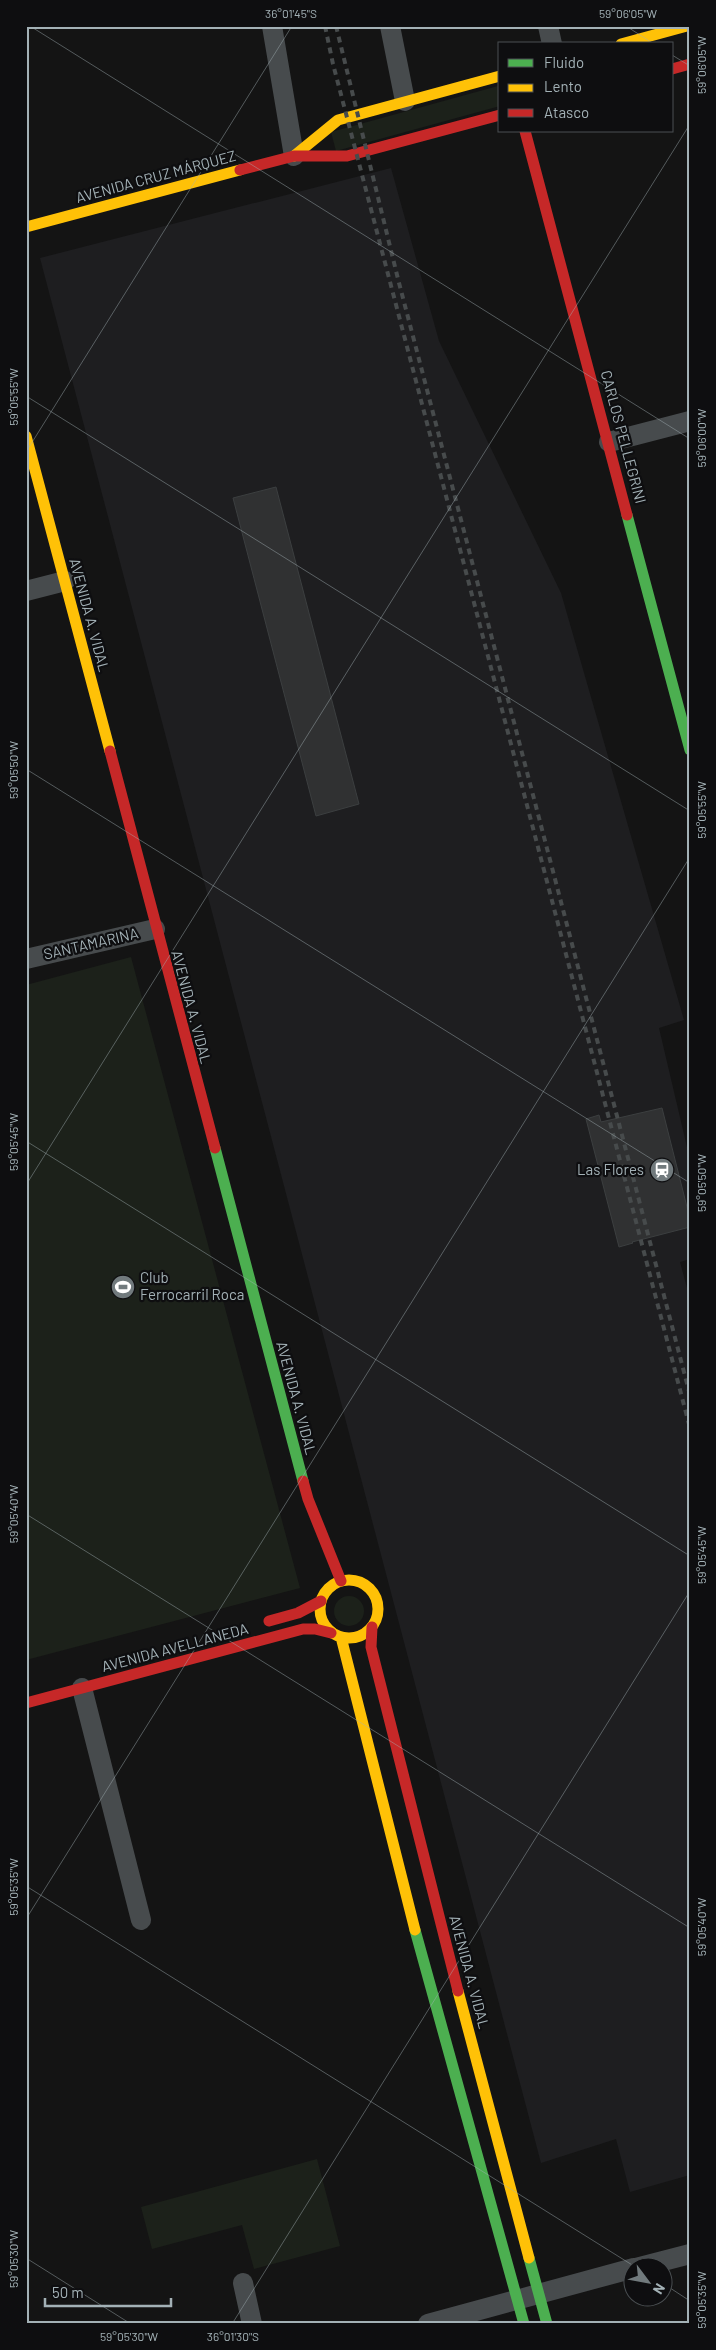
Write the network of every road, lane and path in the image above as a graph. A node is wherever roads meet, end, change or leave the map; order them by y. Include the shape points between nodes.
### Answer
1 (272, 26) edge
2 (390, 26) edge
3 (548, 26) edge
4 (687, 26) edge
5 (552, 42) edge
6 (629, 42) edge
7 (690, 64) edge
8 (674, 68) edge
9 (498, 77) edge
10 (404, 101) junction
11 (498, 116) edge
12 (525, 132) edge
13 (294, 156) junction
14 (26, 227) edge
15 (690, 421) edge
16 (26, 436) edge
17 (609, 442) junction
18 (65, 580) junction
19 (26, 591) edge
20 (690, 750) edge
21 (155, 929) junction
22 (26, 959) edge
23 (341, 1581) junction
24 (321, 1601) junction
25 (259, 1623) dead end
26 (372, 1627) junction
27 (336, 1635) junction
28 (80, 1684) junction
29 (26, 1703) edge
30 (141, 1920) dead end
31 (438, 1965) junction
32 (690, 2254) edge
33 (674, 2258) edge
34 (624, 2271) edge
35 (243, 2283) dead end
36 (538, 2292) junction
37 (517, 2299) junction
38 (252, 2324) edge
39 (428, 2324) edge
40 (524, 2324) edge
41 (546, 2324) edge

1 - 13 street
2 - 10 street
3 - 5 street
4 - 6 street
7 - 8 street
9 - 10 street, AVENIDA CRUZ MÁRQUEZ
10 - 13 street, AVENIDA CRUZ MÁRQUEZ via 338,120
11 - 13 street, AVENIDA CRUZ MÁRQUEZ via 347,156
12 - 17 street, CARLOS PELLEGRINI
13 - 14 street, AVENIDA CRUZ MÁRQUEZ
15 - 17 street
16 - 18 street, AVENIDA A. VIDAL
17 - 20 street, CARLOS PELLEGRINI
18 - 19 street
18 - 21 street, AVENIDA A. VIDAL
21 - 22 street, SANTAMARINA
21 - 23 street, AVENIDA A. VIDAL via 308,1499
23 - 24 street via 332,1585
23 - 26 street via 359,1582 374,1593 378,1610
24 - 25 street, AVENIDA AVELLANEDA via 298,1613
24 - 27 street via 321,1618
26 - 27 street via 358,1637
26 - 31 street, AVENIDA A. VIDAL via 371,1647
27 - 28 street, AVENIDA AVELLANEDA via 315,1628 303,1629
27 - 31 street, AVENIDA A. VIDAL
28 - 29 street, AVENIDA AVELLANEDA
28 - 30 street
31 - 36 street, AVENIDA A. VIDAL
31 - 37 street, AVENIDA A. VIDAL
32 - 33 street
34 - 36 street
35 - 38 street
36 - 37 street
36 - 41 street, AVENIDA A. VIDAL
37 - 39 street
37 - 40 street, AVENIDA A. VIDAL

